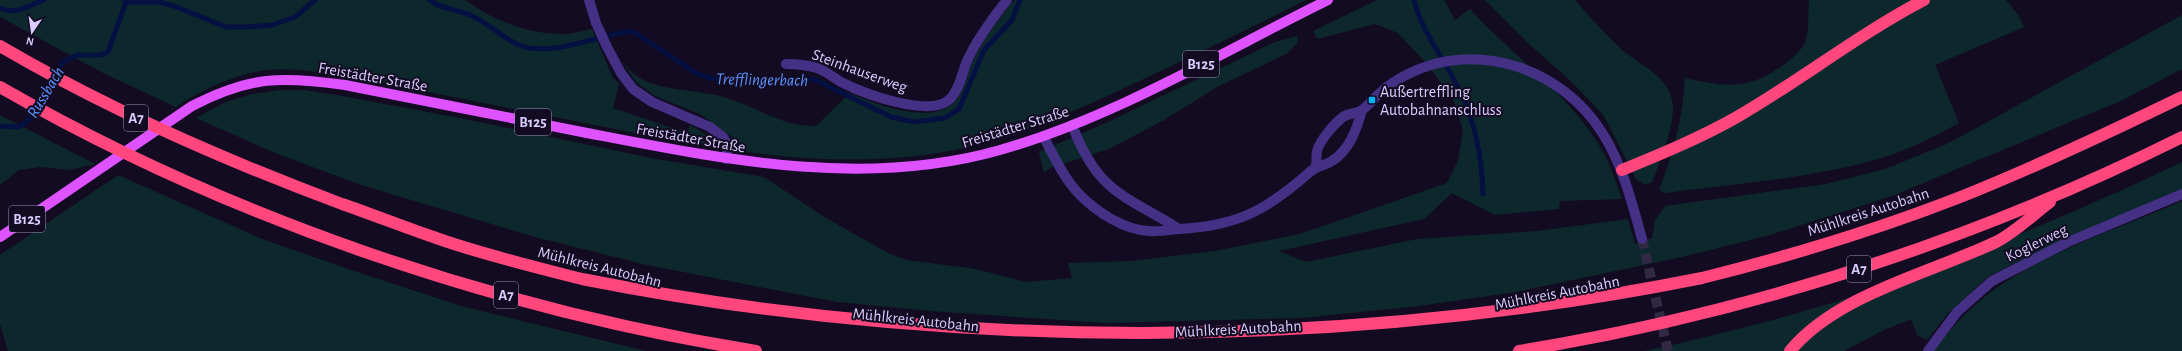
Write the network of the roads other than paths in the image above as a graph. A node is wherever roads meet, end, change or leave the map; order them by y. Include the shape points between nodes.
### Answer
1 (589, 0) edge
2 (1007, 0) edge
3 (1328, 0) edge
4 (1924, 0) edge
5 (0, 46) edge
6 (786, 64) dead end
7 (0, 87) edge
8 (2182, 97) edge
9 (1362, 110) junction
10 (1072, 125) junction
11 (1043, 136) junction
12 (2182, 137) edge
13 (726, 159) junction
14 (1316, 166) junction
15 (1622, 170) junction
16 (2064, 192) junction
17 (2182, 194) edge
18 (1179, 229) junction
19 (0, 237) edge
20 (1642, 239) tunnel mouth
21 (1378, 335) dead end
22 (914, 336) dead end
23 (756, 351) edge
24 (1519, 351) edge
25 (1790, 351) edge
26 (1928, 351) edge

1 - 13 street via 599,30 621,73 633,89 652,102 710,127 723,137 728,146
2 - 6 street, Steinhauserweg via 978,40 958,87 944,103 902,103 867,93 818,68
3 - 10 main road, Freistädter Straße / B125 via 1136,96
4 - 15 highway via 1863,34 1738,116 1669,151
5 - 22 highway, Mühlkreis Autobahn / A7 via 111,106 190,143 276,180 441,240 632,292 818,325
7 - 23 highway, A7 via 118,150 263,213 381,257 542,305 633,328
8 - 21 highway, Mühlkreis Autobahn / A7 via 2034,167 1957,198 1788,255 1700,279 1591,303 1477,323
9 - 14 street via 1357,130 1346,146 1332,161
9 - 14 street via 1343,117 1330,132 1318,150
9 - 15 street via 1382,91 1400,79 1434,64 1470,59 1503,62 1547,79 1574,99 1603,134
10 - 11 main road, Freistädter Straße / B125
10 - 18 street via 1084,155 1108,186 1125,199
11 - 13 main road, Freistädter Straße / B125 via 974,156 912,165 812,168
11 - 18 street via 1072,185 1094,207 1113,219 1141,230
12 - 16 highway, A7
13 - 19 main road, Freistädter Straße / B125 via 345,85 306,79 274,79 236,87 192,106
14 - 18 street via 1278,199 1251,214 1213,226
15 - 20 street
16 - 24 highway, A7 via 1897,257 1806,286 1637,329
16 - 25 highway via 1998,241 1862,298 1834,313 1806,333
17 - 26 street, Koglerweg via 2068,242 1992,281 1957,312

